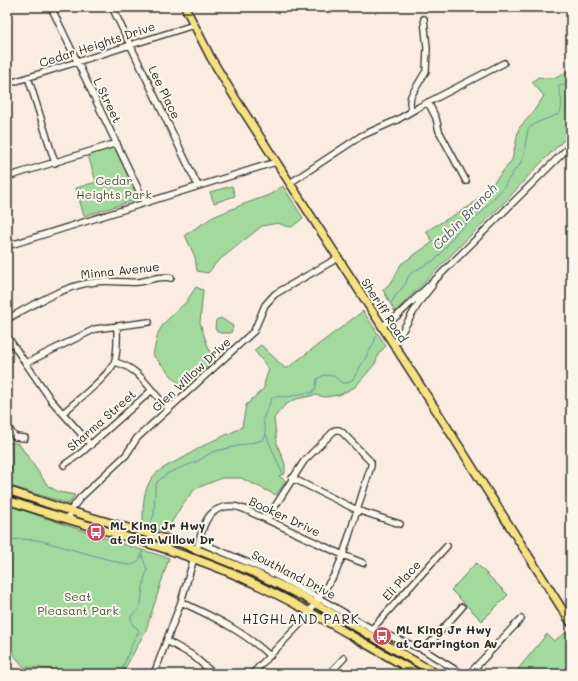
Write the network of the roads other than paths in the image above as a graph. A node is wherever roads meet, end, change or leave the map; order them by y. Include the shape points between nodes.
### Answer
1 (51, 7) edge
2 (112, 7) edge
3 (185, 7) edge
4 (424, 19) dead end
5 (194, 25) junction
6 (130, 45) junction
7 (77, 61) junction
8 (504, 63) dead end
9 (7, 74) edge
10 (28, 77) junction
11 (8, 83) edge
12 (428, 102) junction
13 (411, 112) junction
14 (117, 144) junction
15 (571, 145) edge
16 (276, 162) junction
17 (55, 163) junction
18 (7, 178) edge
19 (466, 181) dead end
20 (290, 183) junction
21 (198, 186) junction
22 (145, 203) junction
23 (7, 246) edge
24 (338, 258) junction
25 (439, 276) junction
26 (171, 278) dead end
27 (7, 319) edge
28 (149, 322) dead end
29 (117, 326) junction
30 (382, 326) junction
31 (7, 336) edge
32 (394, 345) junction
33 (115, 362) junction
34 (26, 363) junction
35 (152, 390) junction
36 (169, 409) junction
37 (63, 414) junction
38 (7, 426) edge
39 (25, 438) dead end
40 (91, 445) junction
41 (64, 465) dead end
42 (292, 478) junction
43 (7, 490) edge
44 (7, 500) edge
45 (357, 510) junction
46 (70, 511) junction
47 (267, 519) junction
48 (69, 520) junction
49 (400, 524) dead end
50 (136, 540) junction
51 (198, 546) junction
52 (447, 546) dead end
53 (343, 555) junction
54 (194, 558) junction
55 (363, 563) dead end
56 (243, 568) junction
57 (317, 601) junction
58 (181, 602) junction
59 (462, 607) dead end
60 (309, 612) junction
61 (521, 619) dead end
62 (571, 623) edge
63 (372, 629) junction
64 (167, 641) junction
65 (424, 650) junction
66 (270, 656) junction
67 (344, 658) dead end
68 (406, 667) junction
69 (154, 674) edge
70 (214, 674) edge
71 (252, 674) edge
72 (329, 674) edge
73 (400, 674) edge
74 (419, 674) edge
75 (438, 674) edge
76 (462, 674) edge
77 (470, 674) edge

1 - 7 street, L Street
2 - 6 street, Lee Place
3 - 5 main road, Sheriff Road
4 - 13 street via 428,48 426,71 411,96
5 - 6 street, Cedar Heights Drive
5 - 16 main road, Sheriff Road via 222,78
6 - 7 street, Cedar Heights Drive
6 - 21 street, Lee Place
7 - 10 street, Cedar Heights Drive
7 - 14 street, L Street
8 - 12 street
9 - 11 street
10 - 11 street, Cedar Heights Drive
10 - 17 street
12 - 13 street
12 - 19 street via 439,131
13 - 20 street via 361,136
14 - 17 street
14 - 22 street, L Street
15 - 25 street
16 - 20 main road, Sheriff Road
16 - 21 street
17 - 18 street
20 - 24 main road, Sheriff Road
21 - 22 street
22 - 23 street
24 - 30 main road, Sheriff Road
24 - 36 street, Glen Willow Drive via 271,298 252,333
25 - 30 street via 397,316
25 - 32 street
26 - 27 street, Minna Avenue via 79,285
28 - 29 street
29 - 33 street
29 - 34 street via 93,330
30 - 32 main road, Sheriff Road
31 - 34 street
32 - 62 main road, Sheriff Road
33 - 35 street via 131,368
33 - 37 street via 102,378
34 - 37 street
35 - 36 street
35 - 40 street, Sharma Street
36 - 46 street, Glen Willow Drive via 138,438 126,455 80,498
37 - 40 street
38 - 39 street via 15,437
40 - 41 street, Sharma Street
42 - 45 street
42 - 45 street via 304,461 338,430 370,460 371,466
42 - 47 street
43 - 46 main road
44 - 48 main road
45 - 49 street
45 - 53 street
46 - 48 street
46 - 51 main road
47 - 51 street, Booker Drive via 239,507 221,508 208,517
47 - 53 street, Booker Drive
48 - 50 main road
50 - 51 main road via 149,539 188,551 193,551
50 - 54 main road
51 - 56 main road
51 - 57 street, Southland Drive via 268,571
52 - 63 street, Eli Place
53 - 55 street, Booker Drive
53 - 57 street via 335,574
54 - 56 main road via 199,554 233,568
54 - 58 street
54 - 60 main road via 251,582
56 - 57 main road
57 - 60 street
57 - 63 street, Southland Drive
57 - 75 main road
58 - 64 street
58 - 66 street via 239,631
59 - 65 street
60 - 66 street
60 - 68 main road
61 - 77 street
63 - 65 street, Southland Drive
64 - 69 street
64 - 70 street via 187,652
65 - 76 street, Southland Drive
66 - 71 street
67 - 72 street
68 - 73 street
68 - 74 main road

